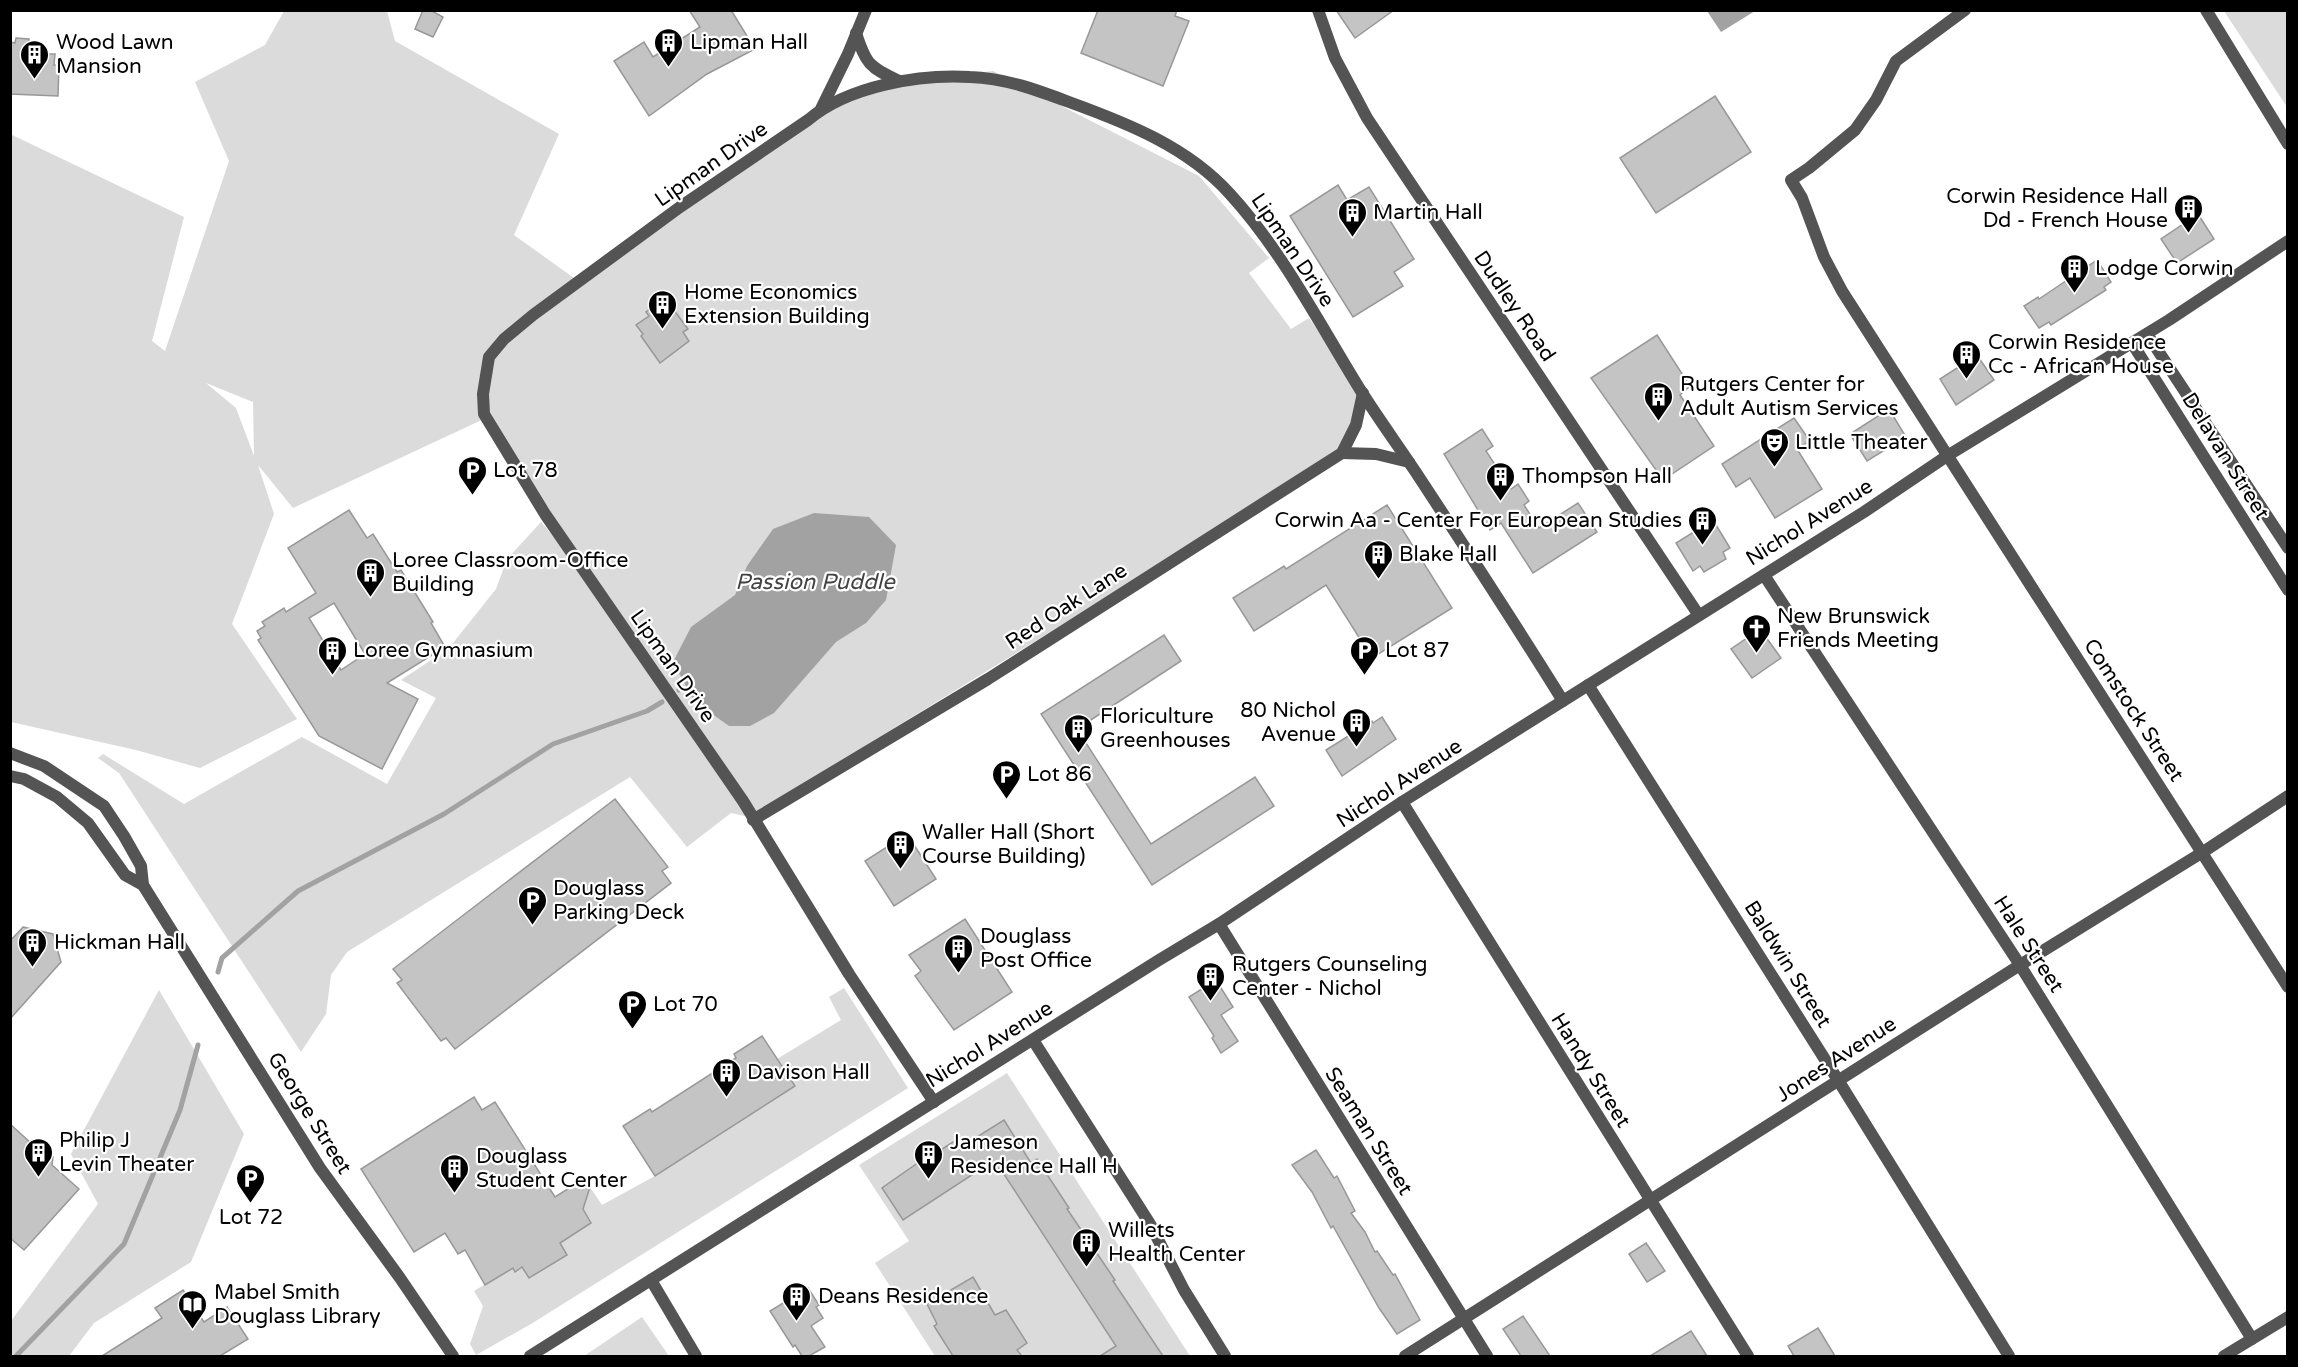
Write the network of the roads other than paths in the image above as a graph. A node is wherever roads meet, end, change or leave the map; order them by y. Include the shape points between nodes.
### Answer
1 (866, 10) edge
2 (1318, 10) edge
3 (1965, 10) edge
4 (2206, 10) edge
5 (856, 33) junction
6 (899, 81) junction
7 (821, 109) junction
8 (2288, 144) edge
9 (2288, 241) edge
10 (2147, 334) junction
11 (2132, 343) junction
12 (1363, 393) junction
13 (1342, 453) junction
14 (1947, 456) junction
15 (1409, 462) junction
16 (2288, 548) edge
17 (1764, 575) junction
18 (2288, 590) edge
19 (1698, 614) junction
20 (1588, 686) junction
21 (1563, 701) junction
22 (10, 753) edge
23 (10, 776) edge
24 (2288, 796) edge
25 (1402, 802) junction
26 (753, 820) junction
27 (2203, 852) junction
28 (143, 885) junction
29 (1219, 924) junction
30 (2020, 965) junction
31 (2288, 987) edge
32 (1033, 1040) junction
33 (1838, 1080) junction
34 (934, 1102) junction
35 (1650, 1201) junction
36 (651, 1280) junction
37 (2288, 1317) edge
38 (1463, 1320) junction
39 (2252, 1339) junction
40 (453, 1356) edge
41 (530, 1356) edge
42 (696, 1356) edge
43 (1225, 1356) edge
44 (1406, 1356) edge
45 (1487, 1356) edge
46 (1748, 1356) edge
47 (2009, 1356) edge
48 (2224, 1356) edge

1 - 5 street
2 - 19 street, Dudley Road via 1335,58 1367,118
3 - 14 street, Comstock Street via 1896,61 1855,130 1791,180 1842,291
4 - 8 street
5 - 6 street via 867,63
5 - 7 street
6 - 7 street, Lipman Drive
6 - 12 street, Lipman Drive via 931,77 1006,81 1101,114 1164,142 1198,164 1230,193 1260,231
7 - 26 street, Lipman Drive via 533,315 489,357 485,375 484,414 489,423 545,514
9 - 10 street, Nichol Avenue
10 - 11 street, Nichol Avenue
10 - 16 street, Delavan Street
11 - 14 street, Nichol Avenue
11 - 18 street, Delavan Street
12 - 13 street via 1356,425
12 - 15 street, Lipman Drive
13 - 15 street via 1376,454
13 - 26 street, Red Oak Lane via 988,679
14 - 17 street, Nichol Avenue
14 - 27 street, Comstock Street
15 - 21 street, Lipman Drive
17 - 19 street, Nichol Avenue
17 - 30 street, Hale Street
19 - 20 street, Nichol Avenue
20 - 21 street, Nichol Avenue
20 - 33 street, Baldwin Street
21 - 25 street, Nichol Avenue
22 - 28 street, George Street via 44,766 104,806 141,866
23 - 28 street, George Street via 57,797 88,823 126,875
24 - 27 street, Jones Avenue
25 - 29 street, Nichol Avenue
25 - 35 street, Handy Street
26 - 34 street, Lipman Drive
27 - 30 street, Jones Avenue
27 - 31 street, Comstock Street
28 - 40 street, George Street via 320,1168
29 - 32 street, Nichol Avenue
29 - 38 street, Seaman Street
30 - 33 street, Jones Avenue
30 - 39 street, Hale Street
32 - 34 street, Nichol Avenue
32 - 43 street via 1150,1224 1184,1290
33 - 35 street, Jones Avenue
33 - 47 street, Baldwin Street
34 - 36 street, Nichol Avenue
35 - 38 street, Jones Avenue
35 - 46 street, Handy Street
36 - 41 street, Nichol Avenue
36 - 42 street
37 - 39 street
38 - 44 street, Jones Avenue
38 - 45 street, Seaman Street
39 - 48 street

